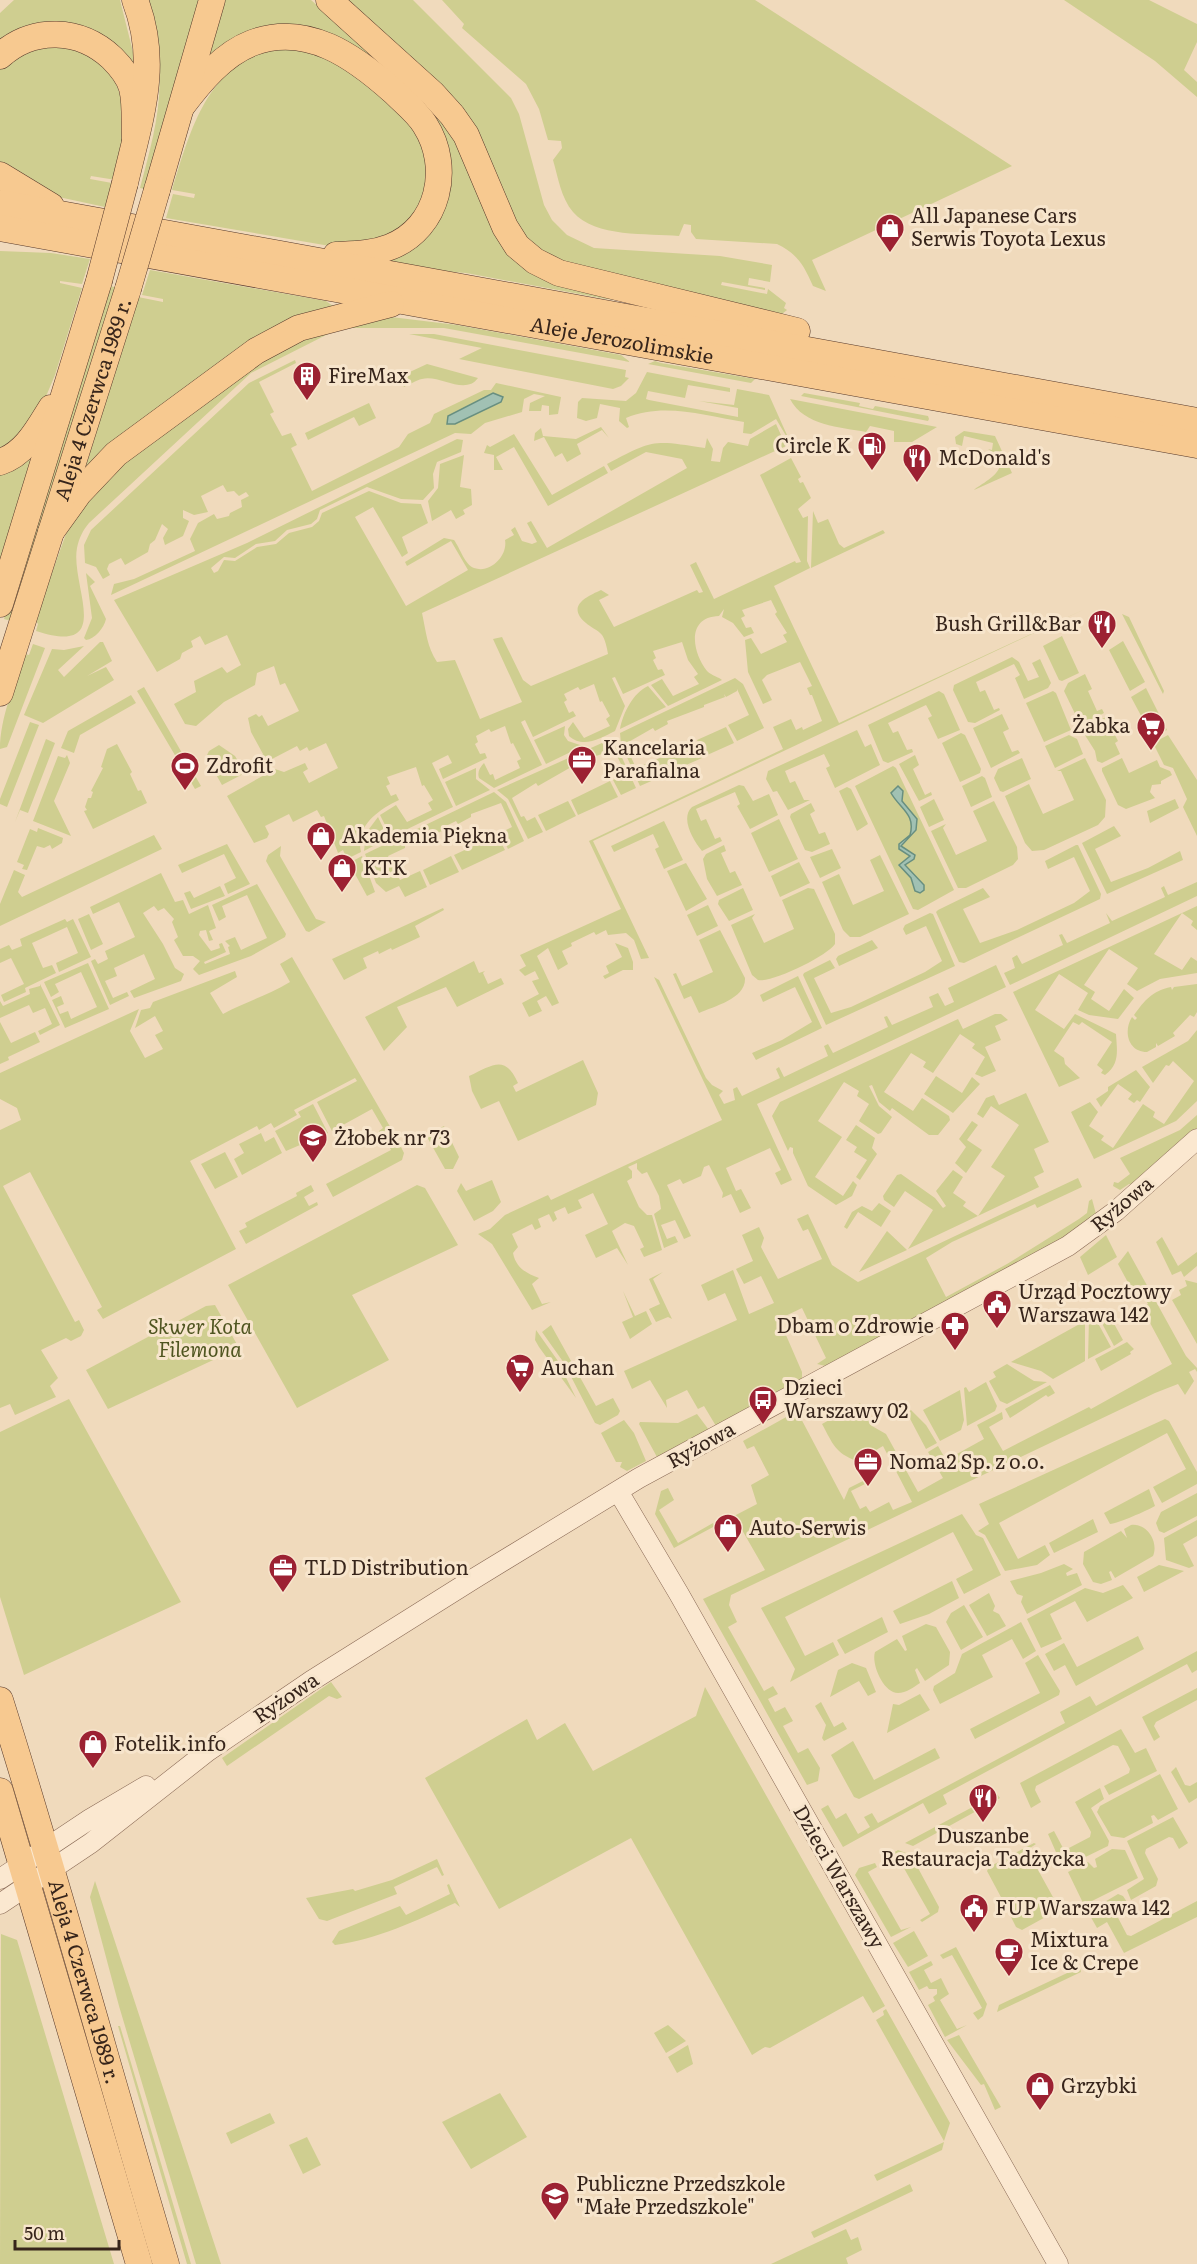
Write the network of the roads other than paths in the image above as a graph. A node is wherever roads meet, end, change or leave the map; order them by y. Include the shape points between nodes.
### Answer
1 (135, 0) edge
2 (212, 0) edge
3 (329, 0) edge
4 (0, 56) edge
5 (182, 106) junction
6 (135, 139) junction
7 (0, 175) edge
8 (0, 203) edge
9 (64, 214) junction
10 (0, 228) edge
11 (47, 236) junction
12 (0, 243) edge
13 (292, 256) junction
14 (404, 301) junction
15 (539, 302) junction
16 (715, 313) junction
17 (68, 382) junction
18 (1053, 395) junction
19 (1197, 420) edge
20 (1197, 445) edge
21 (0, 462) edge
22 (51, 532) junction
23 (0, 604) edge
24 (0, 693) edge
25 (1197, 1139) edge
26 (618, 1491) junction
27 (0, 1700) edge
28 (0, 1791) edge
29 (49, 1861) junction
30 (25, 1876) junction
31 (0, 1879) edge
32 (0, 1904) edge
33 (139, 2264) edge
34 (166, 2264) edge
35 (1058, 2264) edge

1 - 6 main road, Aleja 4 Czerwca 1989 r. via 148,46 149,71
2 - 5 main road, Aleja 4 Czerwca 1989 r.
3 - 16 main road via 452,115 466,135 505,227 517,246 535,261 559,273
4 - 6 main road via 11,45 36,36 61,33 88,40 121,66 132,88
5 - 13 main road via 198,85 235,52 276,37 296,38 322,43 364,65 425,124 441,171 438,193 428,216 411,235 369,254
5 - 22 main road, Aleja 4 Czerwca 1989 r., bridge
6 - 17 main road, Aleja 4 Czerwca 1989 r., bridge via 99,281
7 - 9 main road
8 - 9 main road, Aleje Jerozolimskie
9 - 13 main road, Aleje Jerozolimskie
10 - 11 main road, Aleje Jerozolimskie
11 - 12 main road
11 - 14 main road, Aleje Jerozolimskie
13 - 15 main road, Aleje Jerozolimskie
14 - 20 main road, Aleje Jerozolimskie
14 - 22 main road via 298,328 256,351 116,454 79,493
15 - 16 main road via 595,299
15 - 18 main road, Aleje Jerozolimskie
16 - 18 main road via 973,367
17 - 21 main road via 30,440
17 - 23 main road, Aleja 4 Czerwca 1989 r.
18 - 19 main road, Aleje Jerozolimskie
22 - 24 main road, Aleja 4 Czerwca 1989 r.
25 - 26 street, Ryżowa via 1116,1211 1068,1246
26 - 29 street, Ryżowa via 331,1668
26 - 35 street, Dzieci Warszawy
27 - 29 main road, Aleja 4 Czerwca 1989 r.
28 - 30 main road, Aleja 4 Czerwca 1989 r.
29 - 30 street, Ryżowa
29 - 34 main road, Aleja 4 Czerwca 1989 r.
30 - 31 street, Ryżowa
30 - 32 street, Ryżowa
30 - 33 main road, Aleja 4 Czerwca 1989 r.

